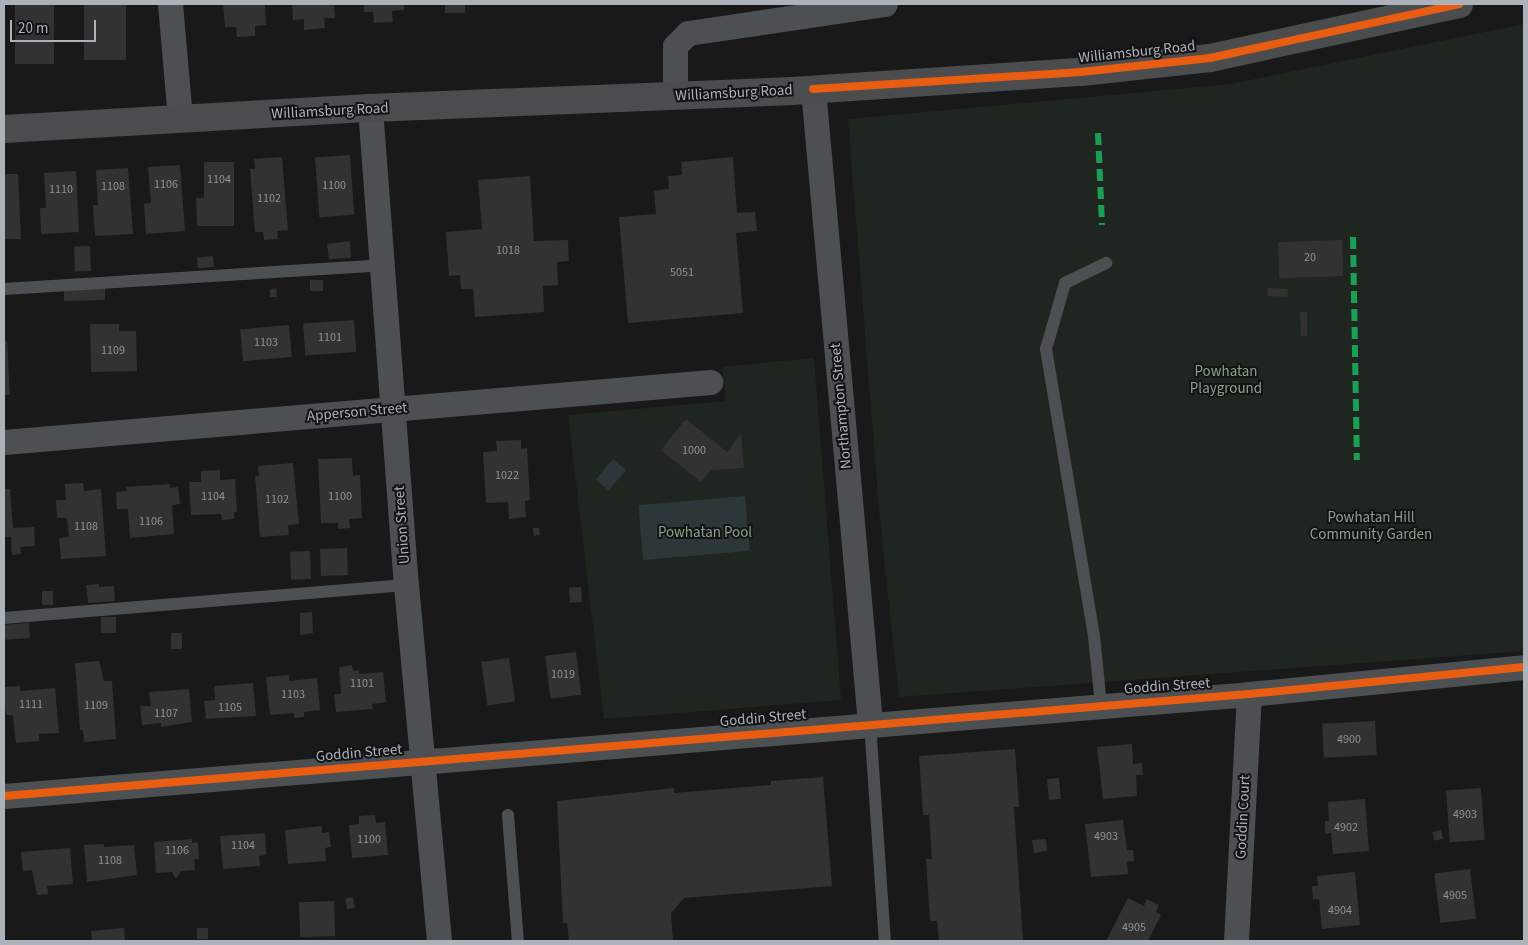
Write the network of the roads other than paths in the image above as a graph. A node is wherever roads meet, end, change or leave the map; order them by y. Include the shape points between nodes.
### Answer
1 (170, 4) edge
2 (885, 4) edge
3 (1459, 4) edge
4 (813, 89) junction
5 (675, 96) junction
6 (370, 108) junction
7 (180, 119) junction
8 (4, 129) edge
9 (1106, 263) dead end
10 (382, 265) junction
11 (4, 289) edge
12 (710, 382) dead end
13 (394, 409) junction
14 (4, 442) edge
15 (406, 585) junction
16 (4, 618) edge
17 (1524, 667) edge
18 (1249, 694) junction
19 (1101, 705) junction
20 (870, 722) junction
21 (422, 762) junction
22 (4, 796) edge
23 (508, 815) dead end
24 (439, 941) edge
25 (518, 941) edge
26 (885, 941) edge
27 (1236, 941) edge

1 - 7 street
2 - 5 street via 688,33 675,46
3 - 4 main road, Williamsburg Road via 1210,58 1081,72
4 - 5 main road, Williamsburg Road
4 - 20 street, Northampton Street
5 - 6 main road, Williamsburg Road
6 - 7 main road, Williamsburg Road
6 - 10 street, Union Street
7 - 8 main road, Williamsburg Road
9 - 19 lane via 1065,282 1046,349 1094,636
10 - 11 lane
10 - 13 street, Union Street
12 - 13 street, Apperson Street
13 - 14 street, Apperson Street
13 - 15 street, Union Street
15 - 16 lane
15 - 21 street, Union Street
17 - 18 street, Goddin Street
18 - 19 street, Goddin Street
18 - 27 street, Goddin Court
19 - 20 street, Goddin Street
20 - 21 street, Goddin Street
20 - 26 lane
21 - 22 street, Goddin Street
21 - 24 street, Union Street
23 - 25 lane

